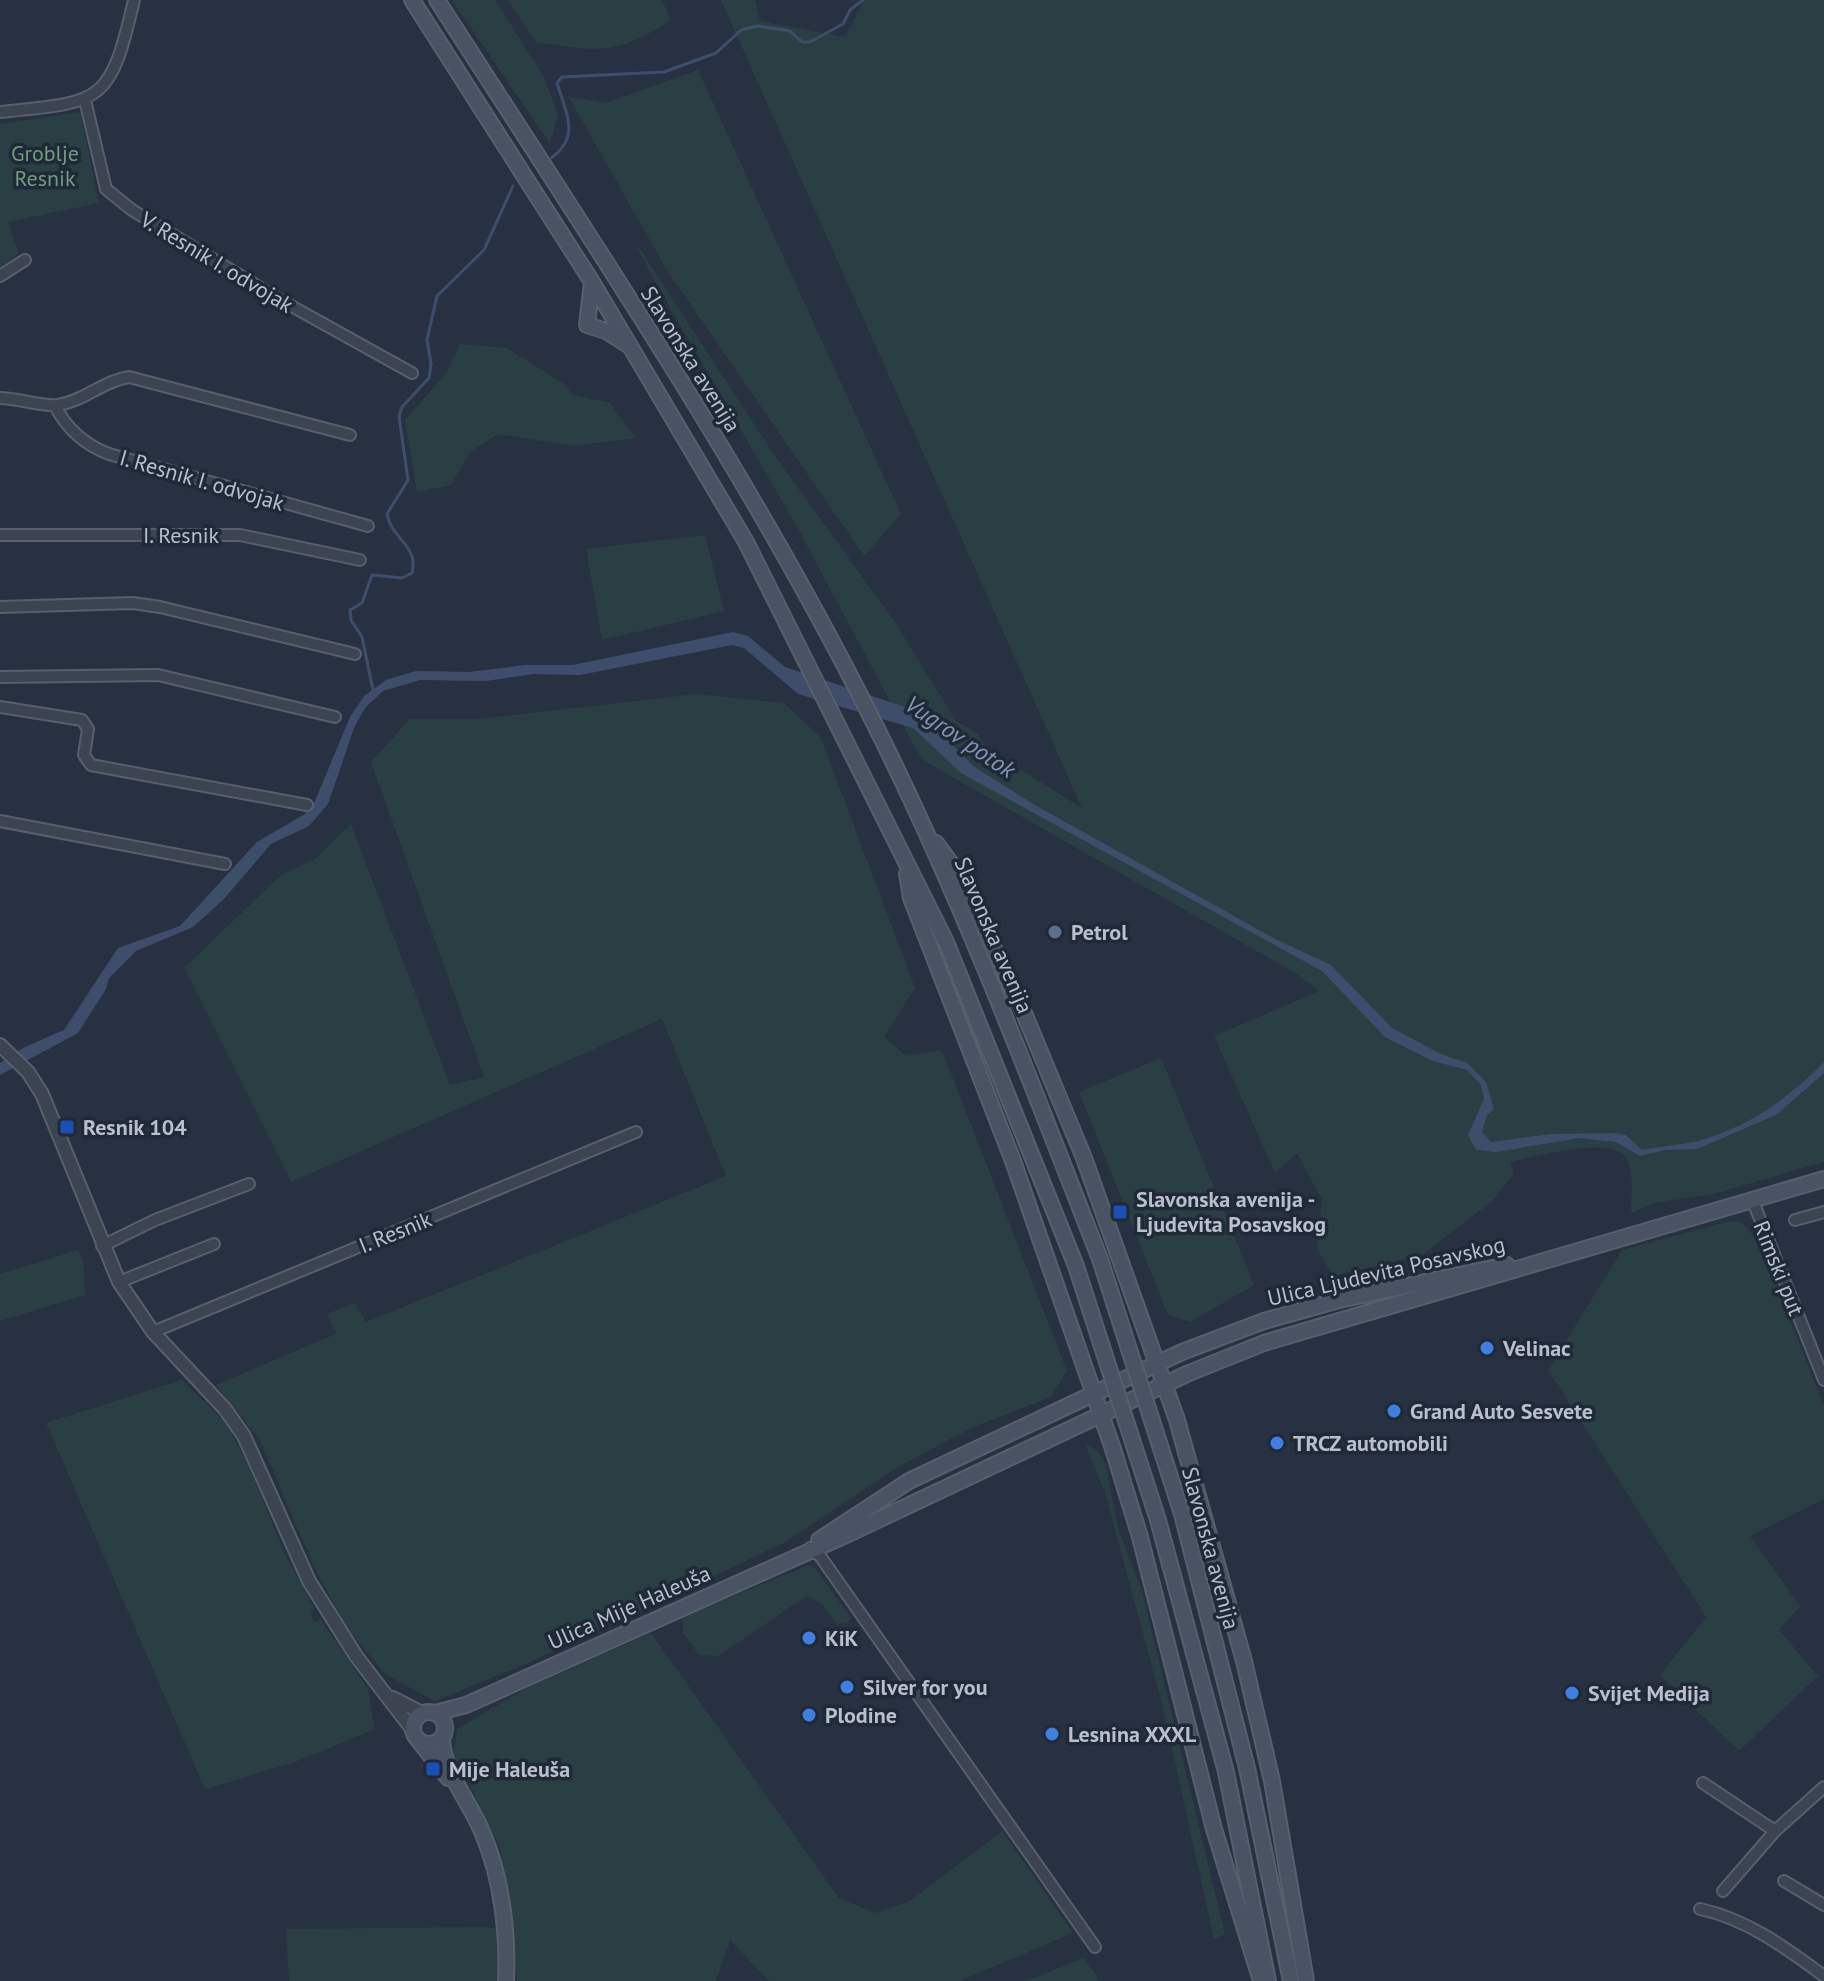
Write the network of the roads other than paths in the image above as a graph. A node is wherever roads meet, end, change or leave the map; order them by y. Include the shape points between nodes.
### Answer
1 (134, 0) edge
2 (412, 0) edge
3 (437, 0) edge
4 (85, 100) junction
5 (0, 112) edge
6 (25, 260) dead end
7 (0, 276) edge
8 (592, 282) junction
9 (632, 347) junction
10 (412, 373) dead end
11 (0, 398) edge
12 (55, 406) junction
13 (350, 435) dead end
14 (368, 526) dead end
15 (0, 535) edge
16 (360, 560) dead end
17 (0, 607) edge
18 (355, 654) dead end
19 (0, 677) edge
20 (0, 707) edge
21 (335, 717) dead end
22 (307, 805) dead end
23 (0, 821) edge
24 (927, 834) junction
25 (904, 853) junction
26 (225, 864) dead end
27 (3, 1048) edge
28 (636, 1132) dead end
29 (1824, 1179) edge
30 (249, 1184) dead end
31 (1752, 1199) junction
32 (1824, 1212) edge
33 (1795, 1220) dead end
34 (214, 1244) dead end
35 (102, 1246) junction
36 (1535, 1262) junction
37 (119, 1282) junction
38 (153, 1332) junction
39 (1157, 1363) junction
40 (1824, 1380) edge
41 (1165, 1384) junction
42 (1094, 1394) junction
43 (1101, 1415) junction
44 (810, 1548) junction
45 (374, 1681) junction
46 (466, 1705) junction
47 (428, 1713) junction
48 (444, 1734) junction
49 (416, 1735) junction
50 (1703, 1783) dead end
51 (1824, 1787) edge
52 (464, 1796) junction
53 (1775, 1831) junction
54 (1784, 1881) dead end
55 (1723, 1891) dead end
56 (1824, 1905) edge
57 (1700, 1909) dead end
58 (1095, 1947) dead end
59 (1824, 1976) edge
60 (506, 1981) edge
61 (1261, 1981) edge
62 (1268, 1981) edge
63 (1291, 1981) edge
64 (1306, 1981) edge

1 - 4 street via 109,83
2 - 8 main road, Slavonska avenija
3 - 24 main road, Slavonska avenija via 658,346 841,658
4 - 5 street
4 - 10 street, V. Resnik I. odvojak via 106,189 277,298
6 - 7 street
8 - 9 main road, Slavonska avenija
8 - 9 main road via 587,325
9 - 25 main road, Slavonska avenija via 746,542
11 - 12 street
12 - 13 street via 129,377
12 - 14 street, I. Resnik I. odvojak via 92,448
15 - 16 street, I. Resnik via 240,535
17 - 18 street via 133,603
19 - 21 street via 158,675
20 - 22 street via 82,720 88,729 84,755 91,765
23 - 26 street
24 - 39 main road via 961,877 1024,1013 1084,1158
24 - 63 main road, Slavonska avenija, bridge via 1100,1259 1182,1514 1247,1768
25 - 42 main road via 911,898 1013,1161
25 - 62 main road, Slavonska avenija, bridge via 998,1064 1076,1266 1158,1520 1226,1772
27 - 35 street via 28,1072 53,1116
28 - 38 street, I. Resnik
29 - 31 main road, Ulica Ljudevita Posavskog
30 - 35 street
31 - 36 main road, Ulica Ljudevita Posavskog
31 - 40 street, Rimski put
32 - 33 street
34 - 37 street
35 - 37 street
36 - 39 main road, Ulica Ljudevita Posavskog via 1491,1266 1339,1300 1264,1321
36 - 41 main road, Ulica Ljudevita Posavskog via 1264,1343
37 - 38 street
38 - 45 street via 244,1436 309,1581
39 - 41 main road
39 - 42 main road, Ulica Ljudevita Posavskog
41 - 43 main road, Ulica Ljudevita Posavskog
41 - 64 main road via 1272,1781
42 - 43 main road
42 - 44 main road, Ulica Mije Haleuša via 909,1481
43 - 44 main road, Ulica Mije Haleuša
43 - 61 main road via 1140,1537 1218,1843
44 - 46 main road, Ulica Mije Haleuša
44 - 58 street
45 - 47 street via 400,1703
45 - 49 street
46 - 47 main road, Ulica Mije Haleuša
46 - 48 main road, Ulica Mije Haleuša
47 - 48 main road via 443,1721
47 - 49 main road
48 - 49 main road via 429,1744
48 - 52 main road via 446,1760
49 - 52 main road
50 - 53 street
51 - 53 street
52 - 60 main road via 496,1872
53 - 55 street
54 - 56 street
57 - 59 street via 1737,1921

